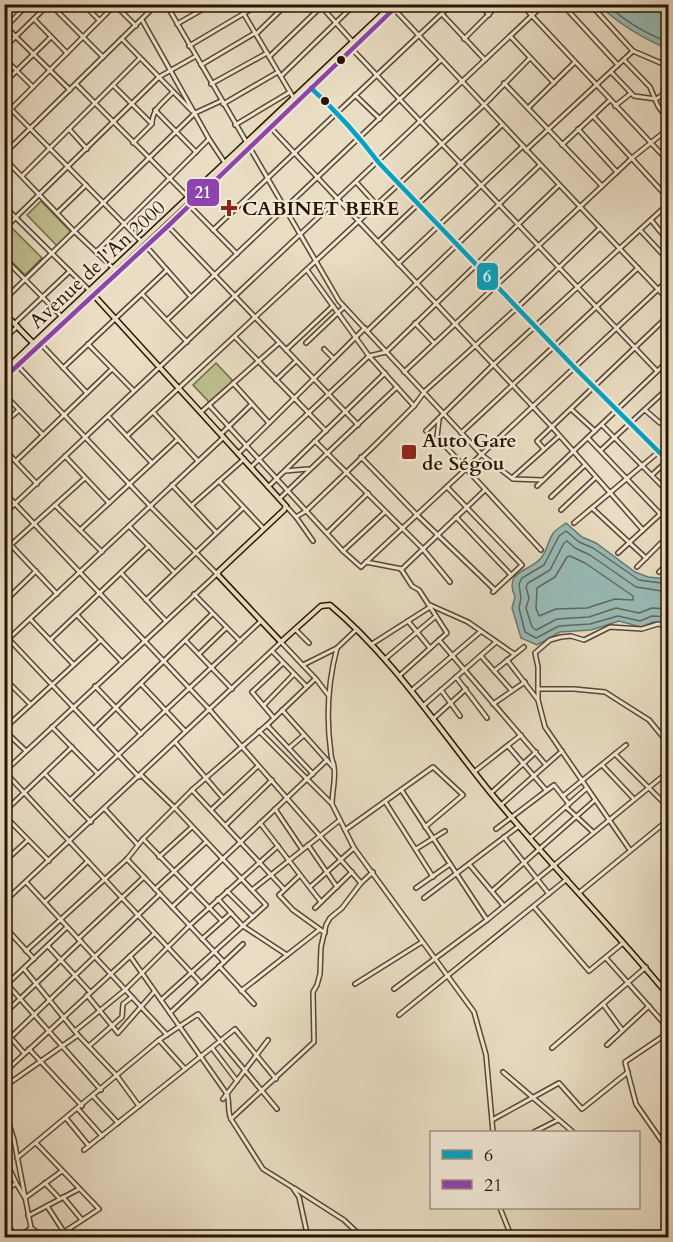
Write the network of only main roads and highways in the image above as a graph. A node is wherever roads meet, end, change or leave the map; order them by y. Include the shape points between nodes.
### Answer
1 (399, 4) edge
2 (392, 6) edge
3 (248, 145) junction
4 (144, 244) junction
5 (92, 293) junction
6 (4, 313) edge
7 (34, 343) junction
8 (36, 349) junction
9 (6, 368) edge
10 (4, 378) edge
11 (669, 995) edge

1 - 2 main road, Avenue de l'An 2000
2 - 3 main road, Avenue de l'An 2000 via 293,97
2 - 3 main road, Avenue de l'An 2000 via 352,49
3 - 4 main road, Avenue de l'An 2000
3 - 4 main road, Avenue de l'An 2000 via 168,226
4 - 5 main road, Avenue de l'An 2000
4 - 5 main road, Avenue de l'An 2000
5 - 7 main road, Avenue de l'An 2000
5 - 8 main road, Avenue de l'An 2000
5 - 11 main road via 286,506 217,574 281,642 321,606 330,605 357,629 511,817
6 - 7 main road
7 - 8 main road
7 - 9 main road, Avenue de l'An 2000
8 - 10 main road, Avenue de l'An 2000

